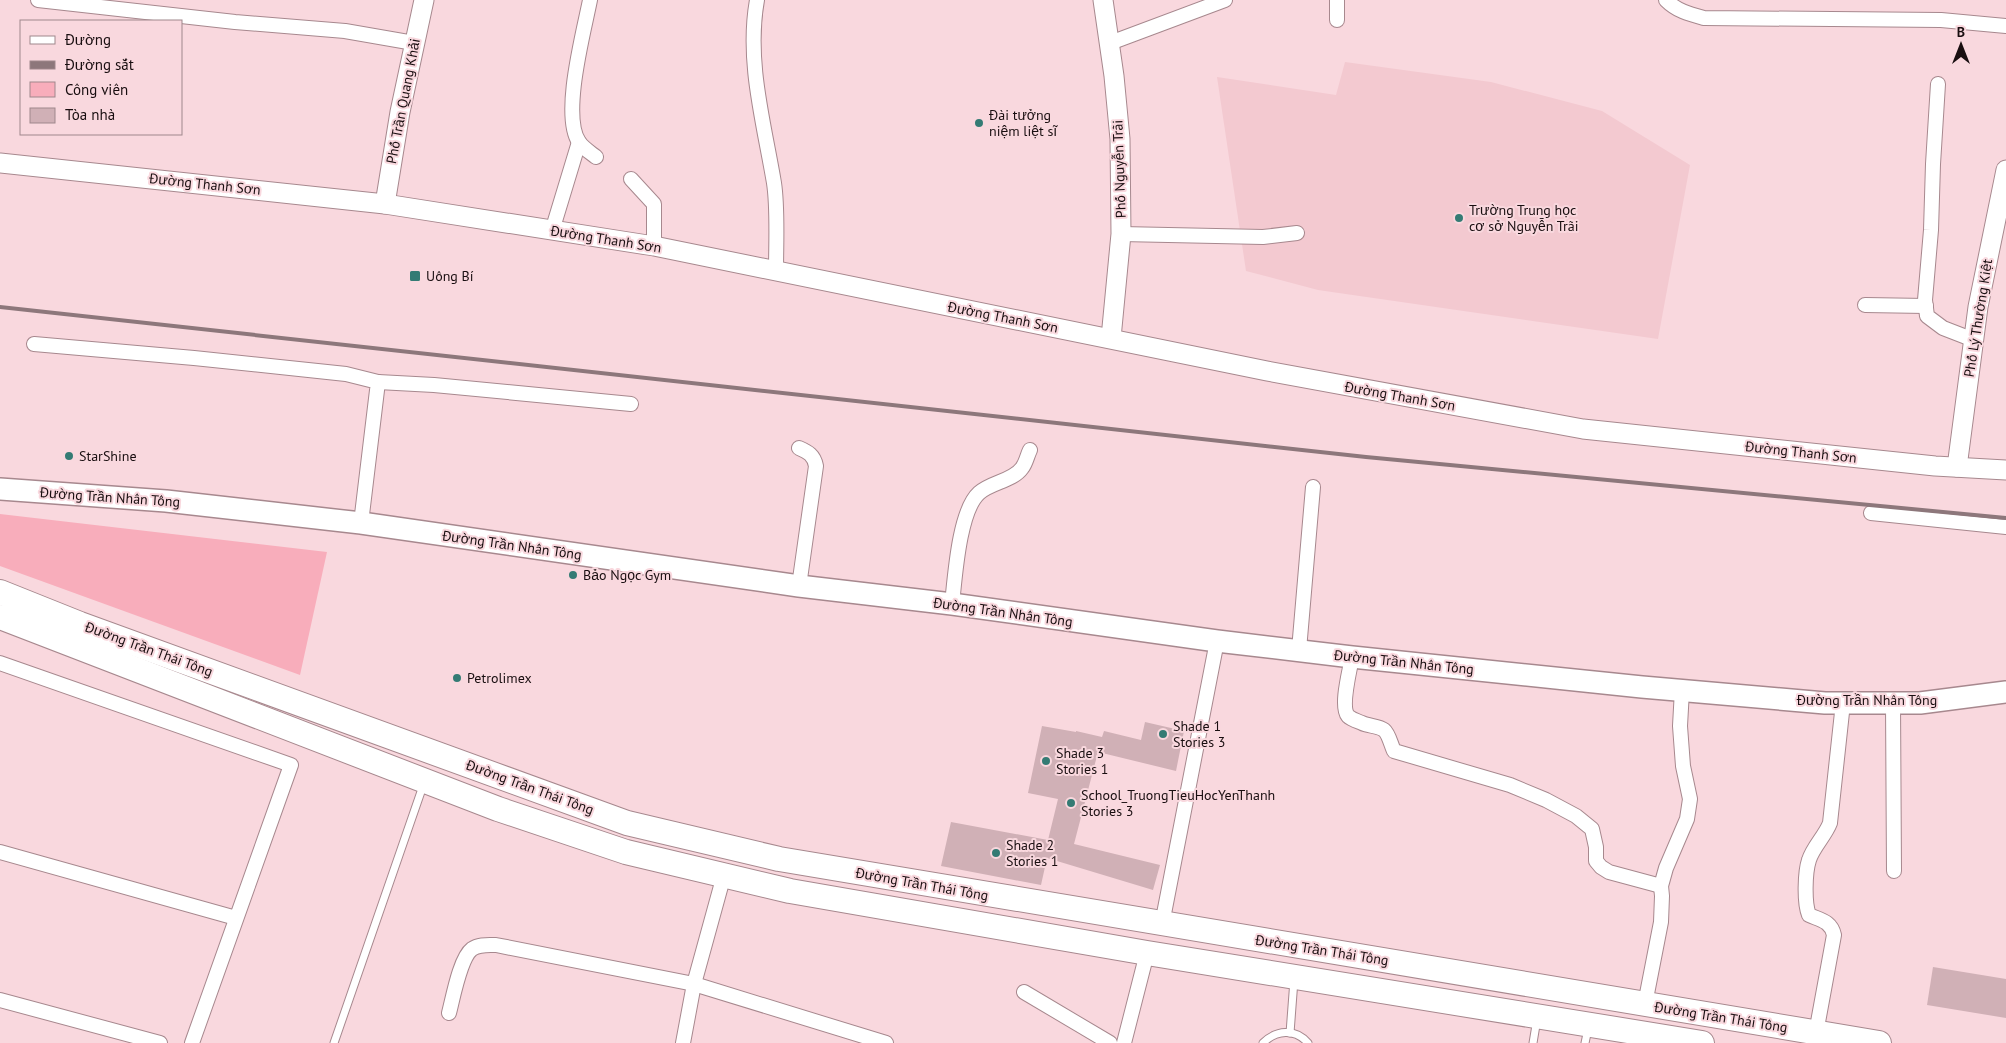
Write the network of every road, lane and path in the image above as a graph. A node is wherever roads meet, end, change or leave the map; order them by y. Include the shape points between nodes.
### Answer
1 (38, 0) edge
2 (424, 0) edge
3 (590, 0) edge
4 (1104, 0) edge
5 (1226, 0) edge
6 (1337, 0) edge
7 (1666, 0) edge
8 (754, 1) edge
9 (1337, 20) dead end
10 (2006, 26) edge
11 (414, 43) junction
12 (1110, 43) junction
13 (1938, 84) dead end
14 (579, 142) junction
15 (596, 158) dead end
16 (0, 163) edge
17 (2006, 170) edge
18 (631, 179) dead end
19 (385, 204) junction
20 (552, 231) junction
21 (1297, 233) dead end
22 (1121, 234) junction
23 (654, 246) junction
24 (776, 271) junction
25 (1865, 305) dead end
26 (1926, 306) junction
27 (1112, 338) junction
28 (1974, 340) junction
29 (34, 344) dead end
30 (378, 382) junction
31 (631, 404) dead end
32 (799, 448) dead end
33 (1030, 450) dead end
34 (1958, 467) junction
35 (2006, 470) edge
36 (1313, 487) dead end
37 (0, 489) edge
38 (1871, 513) dead end
39 (361, 523) junction
40 (2006, 527) edge
41 (799, 586) junction
42 (0, 592) edge
43 (952, 604) junction
44 (0, 616) edge
45 (1217, 641) junction
46 (1299, 650) junction
47 (1352, 657) junction
48 (0, 663) edge
49 (1682, 690) junction
50 (2006, 692) edge
51 (1842, 703) junction
52 (1893, 703) junction
53 (425, 780) junction
54 (0, 852) edge
55 (1894, 871) dead end
56 (724, 875) junction
57 (924, 885) junction
58 (1661, 886) junction
59 (920, 912) junction
60 (236, 918) junction
61 (1162, 924) junction
62 (1147, 953) junction
63 (1295, 977) junction
64 (694, 984) junction
65 (1024, 992) dead end
66 (0, 1000) edge
67 (1645, 1004) junction
68 (449, 1013) dead end
69 (1538, 1016) junction
70 (1716, 1016) junction
71 (1290, 1032) junction
72 (1816, 1032) junction
73 (1587, 1034) edge
74 (160, 1043) edge
75 (192, 1043) edge
76 (334, 1043) edge
77 (683, 1043) edge
78 (886, 1043) edge
79 (1110, 1043) edge
80 (1124, 1043) edge
81 (1263, 1043) edge
82 (1308, 1043) edge
83 (1533, 1043) edge
84 (1702, 1043) edge
85 (1713, 1043) edge
86 (1879, 1043) edge

1 - 11 street via 345,31
2 - 11 street, Phố Trần Quang Khải
3 - 14 street via 575,66 572,122
4 - 12 street, Phố Nguyễn Trãi
5 - 12 street
6 - 9 street
7 - 10 street via 1687,14 1704,18 1941,20
8 - 24 street via 758,105 774,185
11 - 19 street, Phố Trần Quang Khải
12 - 22 street, Phố Nguyễn Trãi via 1120,138
13 - 26 street
14 - 15 street
14 - 20 street
16 - 19 street, Đường Thanh Sơn
17 - 28 street, Phố Lý Thường Kiệt
18 - 23 street via 654,204
19 - 20 street, Đường Thanh Sơn
20 - 23 street, Đường Thanh Sơn
21 - 22 street via 1263,237
22 - 27 street, Phố Nguyễn Trãi
23 - 24 street, Đường Thanh Sơn
24 - 27 street, Đường Thanh Sơn
25 - 26 street
26 - 28 street via 1927,316 1943,328
27 - 34 street, Đường Thanh Sơn via 1267,372 1583,429
28 - 34 street, Phố Lý Thường Kiệt
29 - 30 street via 346,374
30 - 31 street
30 - 39 street
32 - 41 street via 811,454 816,466
33 - 43 street via 1017,473 980,492 970,504 959,547
34 - 35 street, Đường Thanh Sơn
36 - 46 street
37 - 39 main road, Đường Trần Nhân Tông via 166,501
38 - 40 street
39 - 41 main road, Đường Trần Nhân Tông
41 - 43 main road, Đường Trần Nhân Tông
42 - 57 highway, Đường Trần Thái Tông via 628,823 779,859
43 - 45 main road, Đường Trần Nhân Tông
44 - 53 highway, Đường Trần Thái Tông
45 - 46 main road, Đường Trần Nhân Tông
45 - 61 street
46 - 47 main road, Đường Trần Nhân Tông
47 - 49 main road, Đường Trần Nhân Tông
47 - 58 street via 1345,699 1349,718 1383,729 1394,751 1510,785 1576,816 1592,829 1596,860 1601,867
48 - 60 street via 291,765
49 - 51 main road, Đường Trần Nhân Tông
49 - 58 street via 1680,726 1690,799 1687,818
50 - 52 main road, Đường Trần Nhân Tông via 1920,703
51 - 52 main road, Đường Trần Nhân Tông
51 - 72 street via 1830,823 1809,859 1806,876 1809,915 1827,922 1834,935
52 - 55 street
53 - 56 highway, Đường Trần Thái Tông via 498,809 626,852
53 - 76 lane
54 - 60 street
56 - 59 highway, Đường Trần Thái Tông via 790,891
56 - 64 street
57 - 59 highway
57 - 61 highway, Đường Trần Thái Tông
58 - 67 street via 1661,922
59 - 62 highway, Đường Trần Thái Tông
60 - 75 street
61 - 67 highway, Đường Trần Thái Tông
62 - 63 highway, Đường Trần Thái Tông
62 - 80 street
63 - 69 highway, Đường Trần Thái Tông
63 - 71 lane
64 - 68 street via 496,945 482,945 472,949 464,961
64 - 77 street
64 - 78 street
65 - 79 street
66 - 74 street
67 - 70 highway, Đường Trần Thái Tông
69 - 73 highway, Đường Trần Thái Tông
69 - 83 lane
70 - 72 highway, Đường Trần Thái Tông
70 - 85 highway
71 - 81 lane via 1277,1034
71 - 82 lane
72 - 86 highway, Đường Trần Thái Tông
73 - 84 highway, Đường Trần Thái Tông

